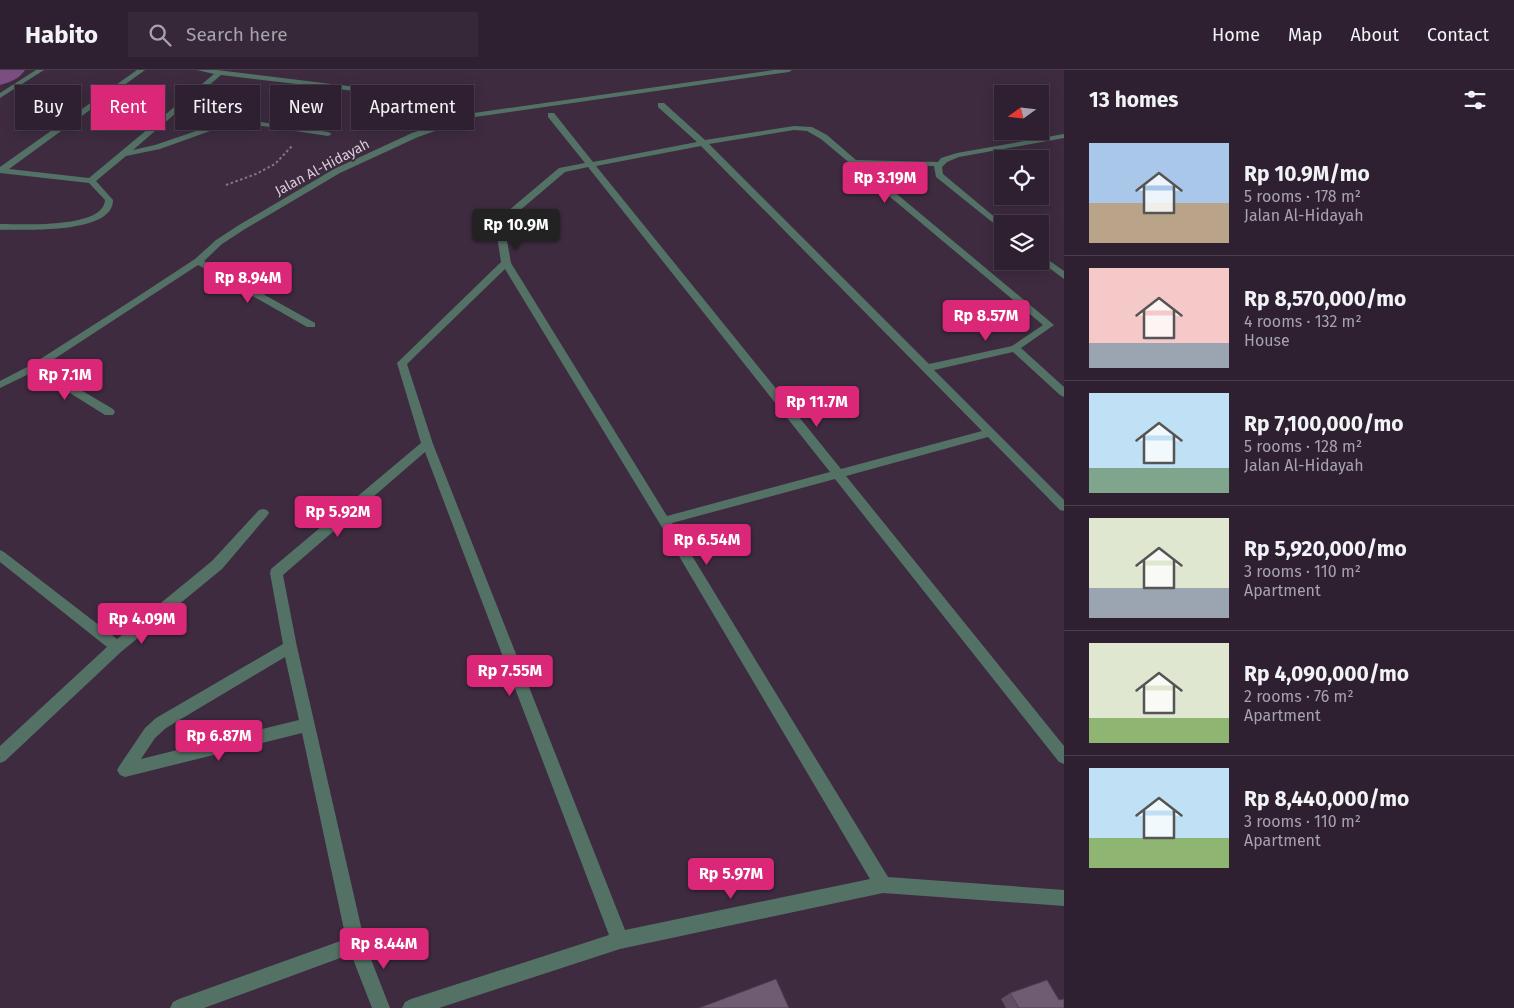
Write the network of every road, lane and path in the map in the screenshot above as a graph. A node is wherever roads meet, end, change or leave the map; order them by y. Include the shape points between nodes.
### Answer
1 (41, 70) edge
2 (142, 70) edge
3 (200, 70) edge
4 (789, 70) edge
5 (219, 74) junction
6 (351, 89) edge
7 (0, 96) edge
8 (661, 105) dead end
9 (174, 111) joint
10 (551, 115) dead end
11 (260, 124) edge
12 (206, 130) edge
13 (307, 131) junction
14 (328, 134) dead end
15 (1064, 136) edge
16 (703, 143) junction
17 (123, 154) junction
18 (0, 160) edge
19 (13, 162) junction
20 (854, 162) junction
21 (940, 164) junction
22 (590, 165) junction
23 (1, 170) edge
24 (91, 181) junction
25 (226, 185) dead end
26 (994, 221) edge
27 (0, 227) edge
28 (198, 261) junction
29 (506, 263) junction
30 (1049, 264) edge
31 (1064, 276) edge
32 (311, 325) dead end
33 (1015, 348) junction
34 (34, 367) junction
35 (926, 368) junction
36 (0, 385) edge
37 (1063, 391) edge
38 (109, 412) dead end
39 (990, 432) junction
40 (428, 444) junction
41 (837, 474) junction
42 (1063, 505) edge
43 (263, 513) dead end
44 (664, 521) junction
45 (0, 555) edge
46 (117, 647) junction
47 (290, 647) junction
48 (307, 725) junction
49 (0, 756) edge
50 (1064, 757) edge
51 (883, 885) junction
52 (1064, 898) edge
53 (620, 940) junction
54 (356, 944) junction
55 (179, 1008) edge
56 (381, 1008) edge
57 (411, 1008) edge

1 - 7 street
2 - 19 street
3 - 5 street
4 - 28 street, Jalan Al-Hidayah via 474,115 415,135 337,171 242,227
5 - 6 street
5 - 9 street
8 - 16 street
9 - 17 street
10 - 22 street
11 - 13 street
12 - 17 street via 157,147
13 - 14 street
13 - 25 path via 275,164
15 - 21 street via 957,155
16 - 20 street via 809,128
16 - 22 street
16 - 35 street
17 - 24 street
18 - 19 street
19 - 23 street
20 - 21 street
20 - 33 street via 1049,325
21 - 26 street via 939,175
22 - 29 street via 562,170 499,223
22 - 41 street
23 - 24 street
24 - 27 street via 109,200 108,209 98,217 73,224
28 - 32 street
28 - 34 street, Jalan Al-Hidayah
29 - 40 street via 402,363
29 - 44 street
30 - 31 street
33 - 35 street
33 - 37 street
34 - 36 street, Jalan Al-Hidayah
34 - 38 street
35 - 39 street
39 - 41 street
39 - 42 street
40 - 47 street via 276,573
40 - 53 street
41 - 44 street
41 - 50 street
43 - 46 street via 217,565
44 - 51 street
45 - 46 street
46 - 49 street
47 - 48 street
47 - 48 street via 161,723 150,733 125,770
48 - 54 street
51 - 52 street
51 - 53 street
53 - 57 street
54 - 55 street
54 - 56 street

